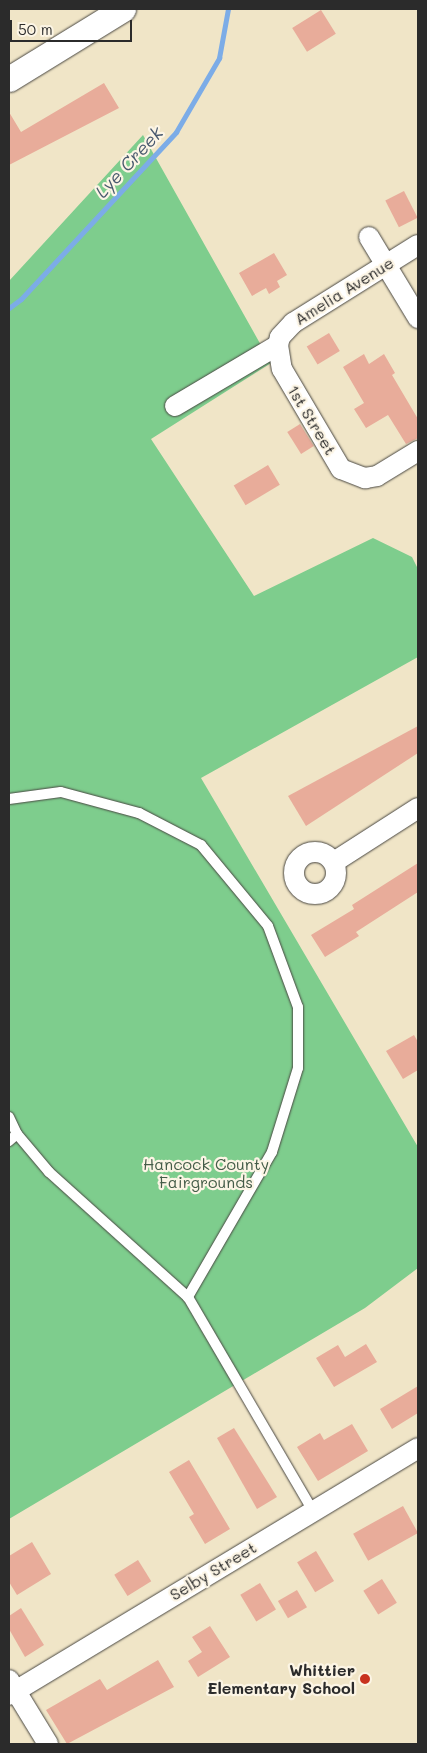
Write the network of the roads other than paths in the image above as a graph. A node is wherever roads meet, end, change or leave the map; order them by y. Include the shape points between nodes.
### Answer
1 (123, 9) edge
2 (9, 78) edge
3 (369, 238) dead end
4 (418, 244) edge
5 (385, 265) junction
6 (418, 318) edge
7 (278, 346) junction
8 (175, 406) dead end
9 (418, 451) edge
10 (9, 799) edge
11 (418, 808) edge
12 (334, 862) dead end
13 (9, 1117) edge
14 (17, 1134) junction
15 (9, 1141) edge
16 (188, 1297) junction
17 (418, 1448) edge
18 (314, 1511) junction
19 (11, 1689) edge
20 (48, 1744) edge

1 - 2 street
3 - 5 street
4 - 5 street, Amelia Avenue
5 - 6 street
5 - 7 street, Amelia Avenue via 293,323 280,337
7 - 8 street, Amelia Avenue
7 - 9 street, 1st Street via 282,369 341,469 365,478 377,476
10 - 16 lane via 60,792 139,813 201,845 268,926 298,1007 298,1068 272,1152
11 - 12 street
13 - 14 lane
14 - 15 lane
14 - 16 lane via 49,1172
16 - 18 lane
17 - 18 street, Selby Street
18 - 19 street, Selby Street
19 - 20 street

